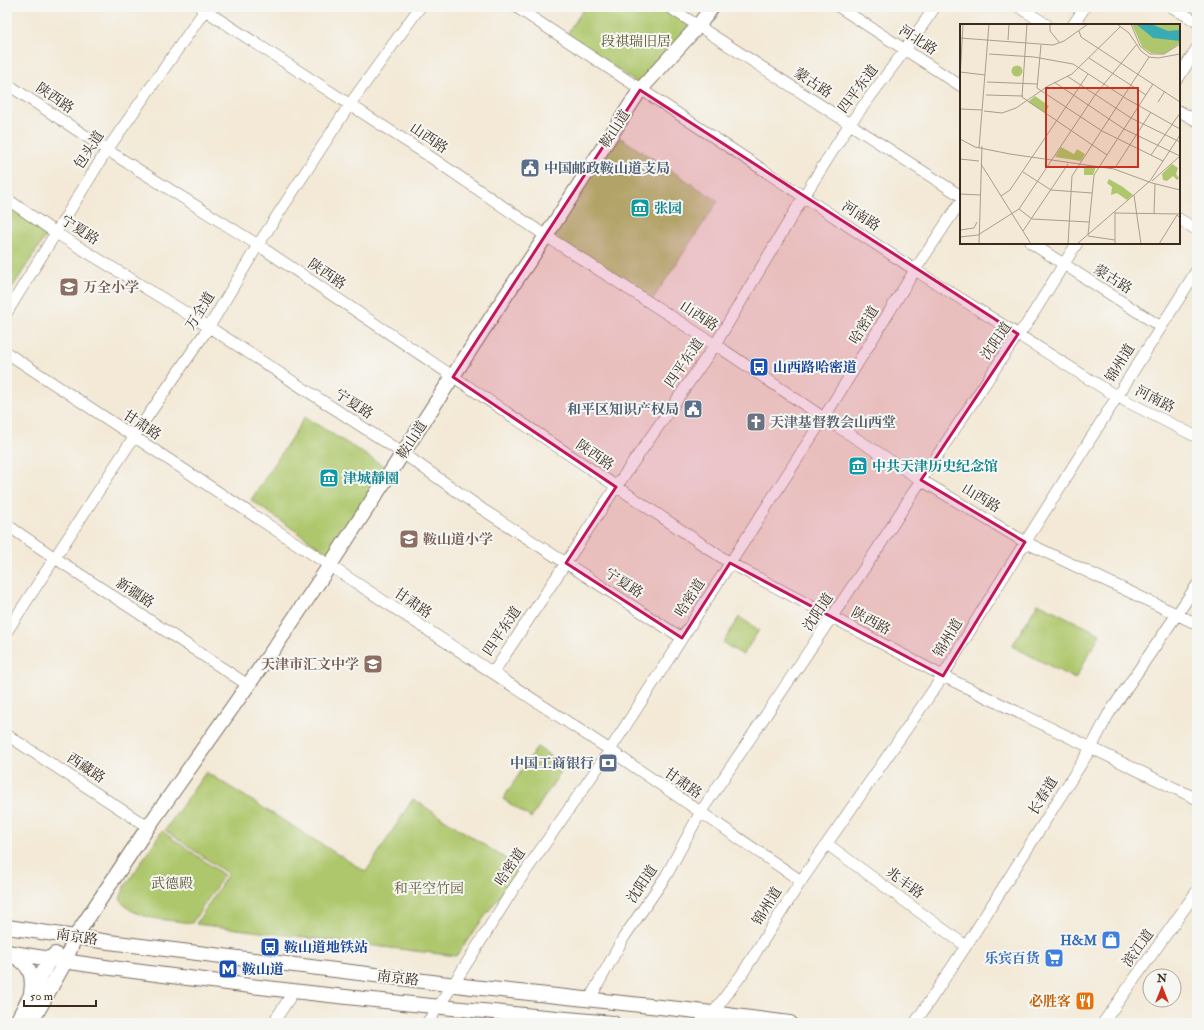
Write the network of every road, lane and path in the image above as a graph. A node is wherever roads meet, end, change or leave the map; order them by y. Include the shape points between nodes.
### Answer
1 (420, 7) edge
2 (516, 7) edge
3 (669, 7) edge
4 (712, 7) edge
5 (839, 7) edge
6 (935, 7) edge
7 (1020, 7) edge
8 (1084, 7) edge
9 (1172, 7) edge
10 (203, 9) edge
11 (1197, 22) edge
12 (1046, 24) edge
13 (1074, 24) edge
14 (698, 26) junction
15 (1197, 48) edge
16 (905, 50) junction
17 (1180, 75) edge
18 (7, 84) edge
19 (960, 85) edge
20 (640, 90) junction
21 (350, 104) junction
22 (1180, 112) edge
23 (1197, 122) edge
24 (850, 125) junction
25 (107, 150) junction
26 (960, 195) edge
27 (804, 196) junction
28 (7, 199) edge
29 (960, 202) edge
30 (1180, 220) edge
31 (1197, 230) edge
32 (56, 233) junction
33 (546, 236) junction
34 (1031, 244) edge
35 (1076, 244) edge
36 (258, 245) junction
37 (1064, 266) junction
38 (915, 270) junction
39 (1197, 270) edge
40 (7, 312) edge
41 (209, 327) junction
42 (1161, 327) junction
43 (1018, 334) junction
44 (715, 344) junction
45 (7, 353) edge
46 (453, 377) junction
47 (1116, 396) junction
48 (824, 418) junction
49 (1197, 437) edge
50 (133, 438) junction
51 (404, 454) junction
52 (921, 480) junction
53 (616, 487) junction
54 (7, 525) edge
55 (1025, 542) junction
56 (55, 558) junction
57 (566, 563) junction
58 (730, 563) junction
59 (330, 565) junction
60 (1197, 585) edge
61 (1177, 614) junction
62 (832, 617) junction
63 (1197, 624) edge
64 (7, 631) edge
65 (682, 638) junction
66 (493, 673) junction
67 (943, 676) junction
68 (248, 685) junction
69 (7, 735) edge
70 (1091, 748) junction
71 (610, 750) junction
72 (1197, 799) edge
73 (700, 812) junction
74 (148, 827) junction
75 (827, 844) junction
76 (801, 881) junction
77 (1197, 891) edge
78 (7, 927) edge
79 (75, 937) junction
80 (109, 942) junction
81 (966, 946) junction
82 (7, 953) edge
83 (61, 960) junction
84 (111, 968) junction
85 (453, 984) junction
86 (51, 989) junction
87 (294, 991) junction
88 (30, 999) junction
89 (589, 1000) junction
90 (437, 1007) junction
91 (710, 1018) edge
92 (16, 1023) edge
93 (31, 1023) edge
94 (273, 1023) edge
95 (427, 1023) edge
96 (613, 1023) edge
97 (700, 1023) edge
98 (790, 1023) edge
99 (915, 1023) edge
100 (1103, 1023) edge

1 - 21 street, 万全道
2 - 20 street, 河南路
3 - 14 street, 蒙古路
4 - 14 main road, 鞍山道
5 - 16 street, 河北路
6 - 16 street, 四平东道
7 - 12 street
8 - 13 street
9 - 11 street
10 - 21 street, 山西路
10 - 25 street, 包头道
14 - 20 main road, 鞍山道
14 - 24 street, 蒙古路
15 - 17 street
16 - 19 street, 河北路
16 - 24 street, 四平东道
18 - 25 street, 陕西路
20 - 27 street, 河南路
20 - 33 main road, 鞍山道
21 - 33 street, 山西路
21 - 36 street, 万全道
22 - 23 street
24 - 26 street, 蒙古路
24 - 27 street, 四平东道
25 - 32 street, 包头道
25 - 36 street, 陕西路
27 - 38 street, 河南路
27 - 44 street, 四平东道
28 - 32 street, 宁夏路
29 - 38 street, 哈密道
30 - 31 street
32 - 40 street, 包头道
32 - 41 street, 宁夏路
33 - 44 street, 山西路
33 - 46 main road, 鞍山道
34 - 37 street, 蒙古路
35 - 37 street, 沈阳道
36 - 41 street, 万全道
36 - 46 street, 陕西路
37 - 42 street, 蒙古路
37 - 43 street, 沈阳道
38 - 43 street, 河南路
38 - 48 street, 哈密道
39 - 42 street, 锦州道
41 - 50 street, 万全道
41 - 51 street, 宁夏路
42 - 47 street, 锦州道
43 - 47 street, 河南路
43 - 52 street, 沈阳道
44 - 48 street, 山西路
44 - 53 street, 四平东道
45 - 50 street, 甘肃路
46 - 51 main road, 鞍山道
46 - 53 street, 陕西路
47 - 49 street, 河南路
47 - 55 street, 锦州道
48 - 52 street, 山西路
48 - 58 street, 哈密道
50 - 56 street, 万全道
50 - 59 street, 甘肃路
51 - 57 street, 宁夏路 via 482,509
51 - 59 main road, 鞍山道
52 - 55 street, 山西路
52 - 62 street, 沈阳道
53 - 57 street, 四平东道
53 - 58 street, 陕西路
54 - 56 street, 新疆路
55 - 61 street, 山西路
55 - 67 street, 锦州道
56 - 64 street, 万全道
56 - 68 street, 新疆路
57 - 65 street, 宁夏路
57 - 66 street, 四平东道
58 - 62 street, 陕西路
58 - 65 street, 哈密道
59 - 66 street, 甘肃路
59 - 68 main road, 鞍山道
60 - 61 street, 长春道
61 - 63 street, 山西路
61 - 70 street, 长春道 via 1108,715
62 - 67 street, 陕西路
62 - 73 street, 沈阳道
65 - 71 street, 哈密道
66 - 71 street, 甘肃路
67 - 70 street, 陕西路
67 - 75 street, 锦州道
68 - 74 main road, 鞍山道
69 - 74 street, 西藏路
70 - 72 street, 陕西路
70 - 81 street, 长春道
71 - 73 street, 甘肃路
71 - 85 street, 哈密道 via 514,888
73 - 76 street, 甘肃路
73 - 89 street, 沈阳道 via 666,876 624,938
74 - 79 main road, 鞍山道
75 - 76 street, 锦州道
75 - 81 street, 兆丰路
76 - 91 street, 锦州道 via 742,974
77 - 100 street, 滨江道
78 - 79 main road, 南京路
79 - 80 main road, 南京路
79 - 83 main road, 鞍山道
80 - 83 main road via 86,946
80 - 85 main road, 南京路
81 - 99 street, 长春道
82 - 83 main road, 南京路
82 - 88 main road via 28,968 32,979
83 - 84 main road, 南京路
83 - 86 main road, 鞍山道
83 - 88 main road, 鞍山道
84 - 86 main road via 73,971
84 - 87 main road, 南京路
85 - 89 main road, 南京路
85 - 90 street, 哈密道
86 - 93 main road, 鞍山道
87 - 90 main road, 南京路
87 - 94 street
88 - 92 main road, 鞍山道
89 - 91 main road, 南京路
90 - 95 street, 哈密道
90 - 96 main road, 南京路
91 - 97 street, 锦州道
91 - 98 main road, 南京路

